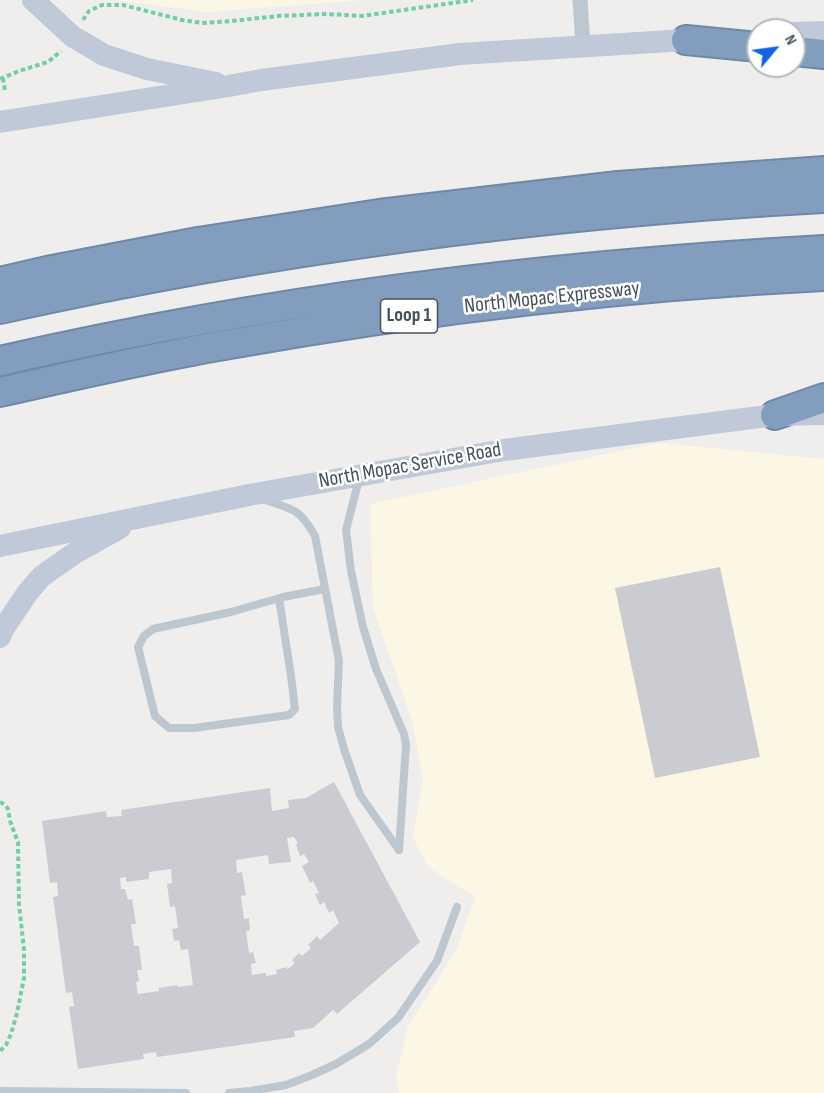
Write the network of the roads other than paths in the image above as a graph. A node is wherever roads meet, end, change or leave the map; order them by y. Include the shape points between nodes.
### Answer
1 (33, 0) edge
2 (580, 0) edge
3 (824, 32) edge
4 (806, 33) edge
5 (746, 36) edge
6 (686, 40) junction
7 (583, 45) junction
8 (746, 46) edge
9 (806, 52) edge
10 (824, 54) edge
11 (230, 86) junction
12 (0, 122) edge
13 (824, 171) edge
14 (824, 198) edge
15 (824, 250) edge
16 (824, 276) edge
17 (0, 282) edge
18 (0, 309) edge
19 (0, 361) edge
20 (0, 392) edge
21 (824, 398) edge
22 (824, 414) edge
23 (775, 415) junction
24 (360, 475) junction
25 (249, 495) junction
26 (143, 516) junction
27 (0, 546) edge
28 (325, 589) junction
29 (279, 598) junction
30 (0, 637) edge
31 (457, 907) dead end
32 (0, 1091) edge
33 (186, 1093) edge
34 (230, 1093) edge

1 - 11 main road via 72,36 104,55 147,69
2 - 7 street
3 - 4 main road
5 - 6 main road
6 - 7 main road
6 - 8 highway
7 - 11 main road via 460,54
9 - 10 highway
11 - 12 main road
13 - 17 highway via 618,186 379,214 198,242
14 - 18 highway via 619,213 350,245 207,268
15 - 19 highway via 621,264 475,280 228,316
16 - 20 highway, North Mopac Expressway / Loop 1 via 623,290 348,324 229,344
21 - 23 highway
22 - 23 main road, North Mopac Service Road
23 - 24 main road, North Mopac Service Road via 504,450
24 - 25 main road, North Mopac Service Road
24 - 28 lane via 346,530 363,627 406,745 399,850 360,795 344,749 338,727 339,662
25 - 26 main road, North Mopac Service Road
25 - 28 lane via 293,509 306,521 315,536
26 - 27 main road, North Mopac Service Road
26 - 30 main road via 42,576 28,591
28 - 29 lane
29 - 29 lane via 153,629 144,636 138,647 155,716 169,728 289,716 295,709
31 - 34 lane via 437,962 398,1018 369,1044 312,1076 286,1085
32 - 33 lane

